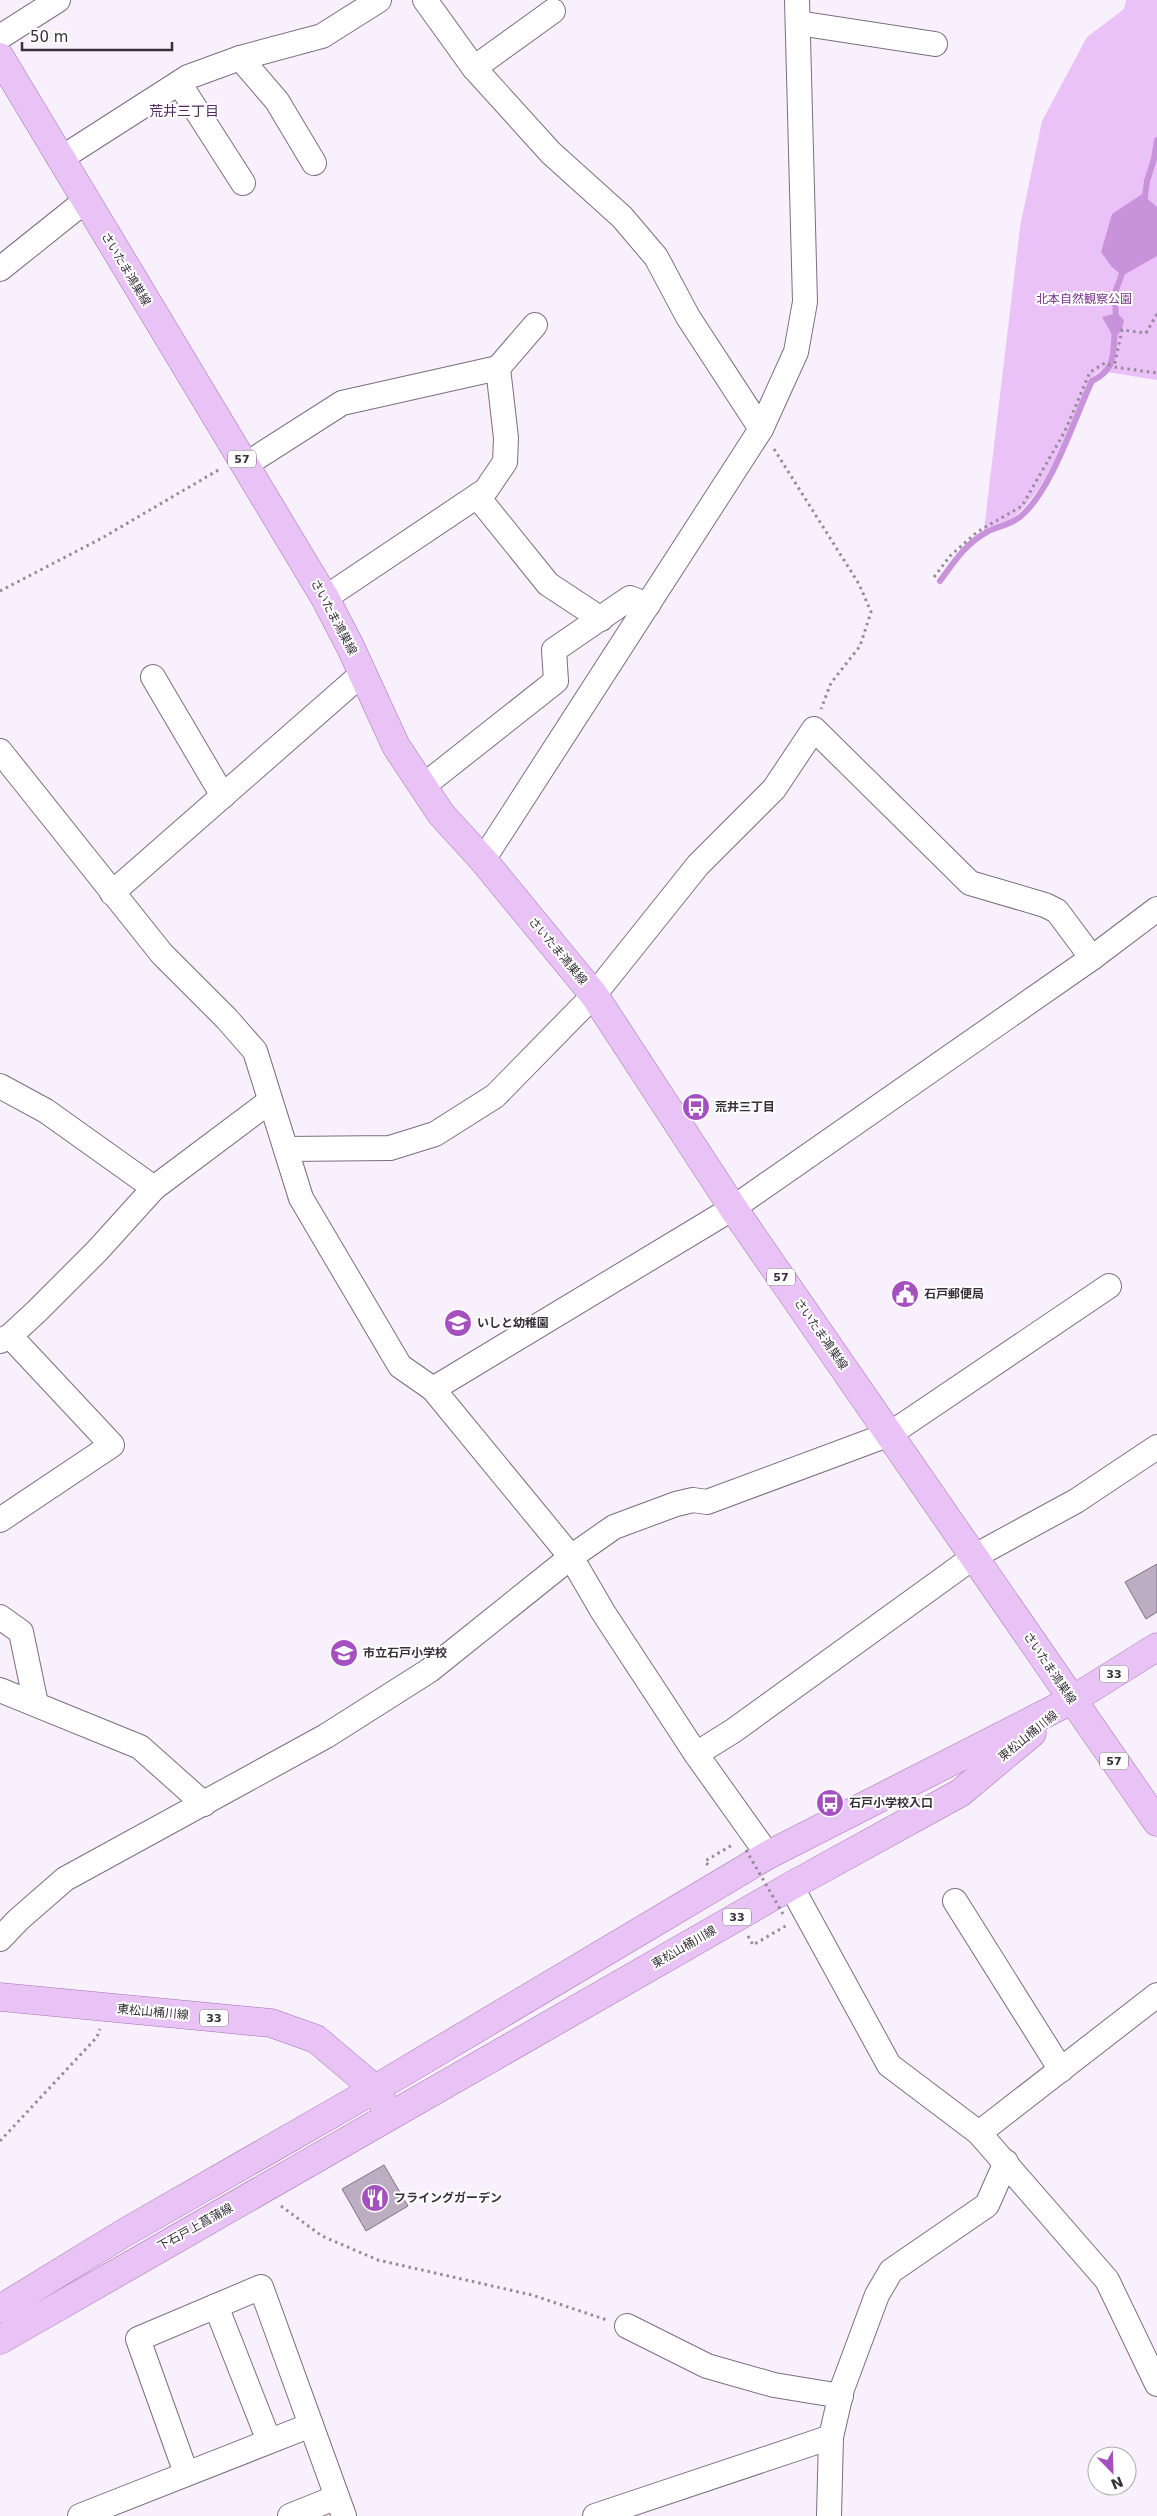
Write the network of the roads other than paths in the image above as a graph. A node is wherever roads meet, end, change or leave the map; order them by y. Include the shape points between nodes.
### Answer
1 (58, 0) edge
2 (379, 0) edge
3 (425, 0) edge
4 (553, 11) dead end
5 (798, 12) edge
6 (0, 37) edge
7 (935, 44) dead end
8 (0, 57) edge
9 (240, 58) junction
10 (474, 68) junction
11 (178, 83) junction
12 (60, 159) junction
13 (314, 163) dead end
14 (242, 183) dead end
15 (85, 201) junction
16 (0, 269) edge
17 (535, 325) dead end
18 (498, 368) junction
19 (761, 429) junction
20 (243, 461) junction
21 (477, 496) junction
22 (325, 598) junction
23 (648, 604) junction
24 (601, 619) junction
25 (363, 673) junction
26 (153, 677) dead end
27 (0, 751) edge
28 (432, 779) dead end
29 (223, 796) junction
30 (483, 860) junction
31 (112, 893) junction
32 (1157, 909) edge
33 (1092, 958) junction
34 (594, 995) junction
35 (0, 1086) edge
36 (270, 1101) junction
37 (286, 1149) junction
38 (154, 1188) junction
39 (733, 1208) junction
40 (1109, 1286) dead end
41 (5, 1338) edge
42 (433, 1389) junction
43 (890, 1434) junction
44 (1157, 1447) edge
45 (0, 1520) edge
46 (974, 1556) junction
47 (571, 1557) junction
48 (0, 1617) edge
49 (1157, 1647) edge
50 (0, 1690) edge
51 (1072, 1700) junction
52 (36, 1704) junction
53 (696, 1754) junction
54 (204, 1804) junction
55 (1157, 1822) edge
56 (757, 1853) junction
57 (791, 1886) junction
58 (955, 1901) dead end
59 (0, 1939) edge
60 (1157, 1995) edge
61 (0, 1997) edge
62 (1061, 2070) junction
63 (375, 2088) junction
64 (391, 2117) junction
65 (979, 2133) junction
66 (1006, 2162) junction
67 (216, 2306) junction
68 (0, 2309) edge
69 (627, 2326) road end
70 (0, 2340) edge
71 (1157, 2384) edge
72 (841, 2396) junction
73 (311, 2425) junction
74 (831, 2437) junction
75 (269, 2441) junction
76 (186, 2473) junction
77 (340, 2507) edge
78 (80, 2516) edge
79 (290, 2516) edge
80 (595, 2516) edge
81 (828, 2516) edge

1 - 6 street
2 - 9 street via 322,36
3 - 10 street
4 - 10 street
5 - 7 street
5 - 19 street via 805,302 796,352
8 - 12 main road, さいたま鴻巣線 / 57
9 - 11 street
9 - 13 street via 277,101
10 - 19 street via 551,153 622,217 656,257 688,317
11 - 12 street
11 - 14 street
12 - 15 main road, さいたま鴻巣線 / 57
15 - 16 street
15 - 20 main road, さいたま鴻巣線 / 57
17 - 18 street
18 - 20 street via 342,404
18 - 21 street via 506,462 486,490
19 - 23 street
20 - 22 main road, さいたま鴻巣線 / 57
21 - 22 street
21 - 24 street via 548,584
22 - 25 main road, さいたま鴻巣線 / 57
23 - 24 street via 630,598
23 - 30 street
24 - 28 street via 554,650 556,681
25 - 29 street
25 - 30 main road, さいたま鴻巣線 / 57 via 396,746 441,814
26 - 29 street
27 - 31 street
29 - 31 street
30 - 34 main road, さいたま鴻巣線 / 57
31 - 36 street via 162,954 255,1051
32 - 33 street
33 - 34 street via 1057,911 970,883 814,729 774,789 698,865
33 - 39 street
34 - 37 street via 495,1096 435,1134 390,1148
34 - 39 main road, さいたま鴻巣線 / 57
35 - 38 street via 46,1111
36 - 37 street
36 - 38 street
37 - 42 street via 301,1198 400,1366
38 - 41 street via 97,1251
39 - 42 street
39 - 43 main road, さいたま鴻巣線 / 57
40 - 43 street
41 - 45 street via 112,1445
42 - 47 street
43 - 46 main road, さいたま鴻巣線 / 57
43 - 47 street via 707,1502 693,1500 676,1504 614,1527
44 - 46 street via 1076,1501
46 - 51 main road, さいたま鴻巣線 / 57
46 - 53 street
47 - 53 street
47 - 54 street via 430,1670 326,1736
48 - 52 street via 20,1632
49 - 51 main road, 東松山桶川線 / 33
50 - 52 street
51 - 55 main road, さいたま鴻巣線 / 57
51 - 56 main road, 東松山桶川線 / 33
51 - 57 main road, 東松山桶川線 / 33 via 960,1793
52 - 54 street via 140,1747
53 - 56 street
54 - 59 street via 64,1879
56 - 63 main road, 東松山桶川線 / 33
57 - 64 main road, 東松山桶川線 / 33
57 - 65 street via 889,2065
58 - 62 street
60 - 62 street
61 - 63 main road, 東松山桶川線 / 33 via 271,2024 316,2039
62 - 65 street
63 - 64 main road, 東松山桶川線 / 33
63 - 68 main road via 124,2233
64 - 70 main road, 下石戸上菖蒲線
65 - 66 street
66 - 71 street via 1107,2280
66 - 72 street via 987,2205 891,2271 877,2295
67 - 73 street via 261,2287
67 - 75 street
67 - 76 street via 138,2339
69 - 72 street via 707,2366 774,2385
72 - 74 street
73 - 75 street
73 - 77 street
74 - 80 street
74 - 81 street
75 - 76 street
76 - 78 street
77 - 79 street

